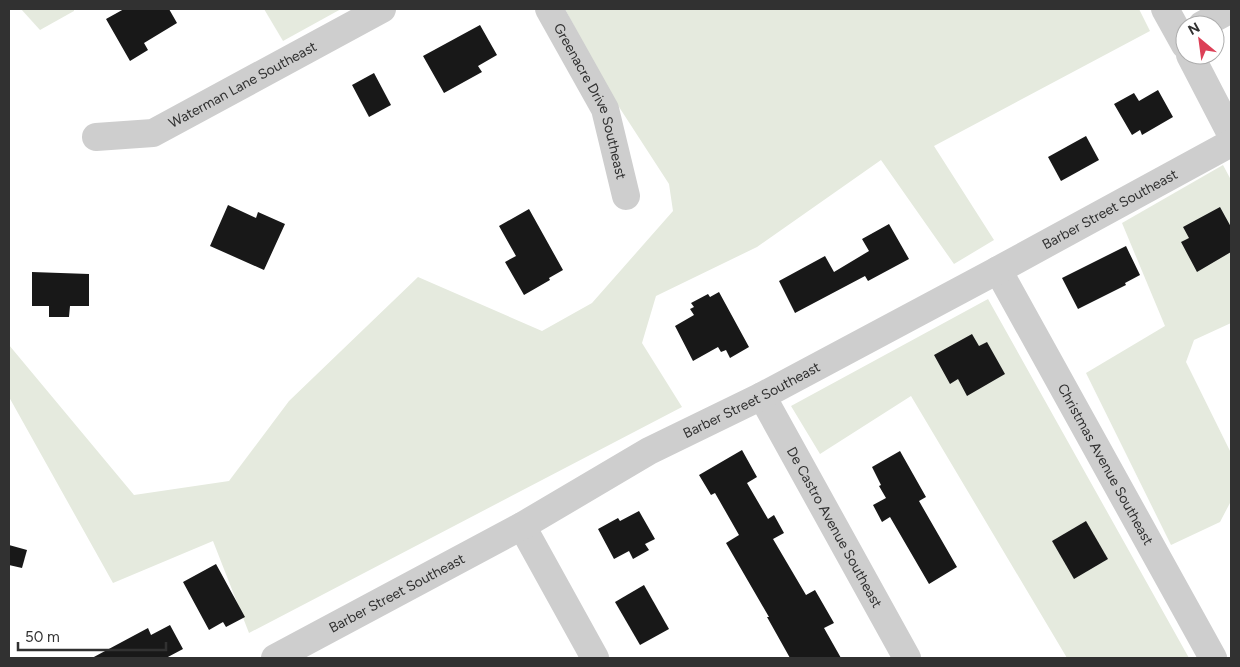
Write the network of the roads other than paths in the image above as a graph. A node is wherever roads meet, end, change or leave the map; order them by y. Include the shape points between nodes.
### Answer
1 (382, 9) edge
2 (549, 9) edge
3 (1165, 9) edge
4 (1175, 22) edge
5 (1200, 65) edge
6 (1231, 134) edge
7 (96, 137) dead end
8 (1231, 143) edge
9 (626, 196) dead end
10 (998, 270) junction
11 (762, 396) junction
12 (522, 526) junction
13 (282, 657) edge
14 (595, 658) edge
15 (906, 658) edge
16 (1214, 658) edge

1 - 7 street, Waterman Lane Southeast via 153,133
2 - 9 street, Greenacre Drive Southeast via 605,109
3 - 4 street
5 - 6 street
8 - 10 street, Barber Street Southeast
10 - 11 street, Barber Street Southeast
10 - 16 street, Christmas Avenue Southeast
11 - 12 street, Barber Street Southeast via 649,451
11 - 15 street, De Castro Avenue Southeast
12 - 13 street, Barber Street Southeast
12 - 14 street

